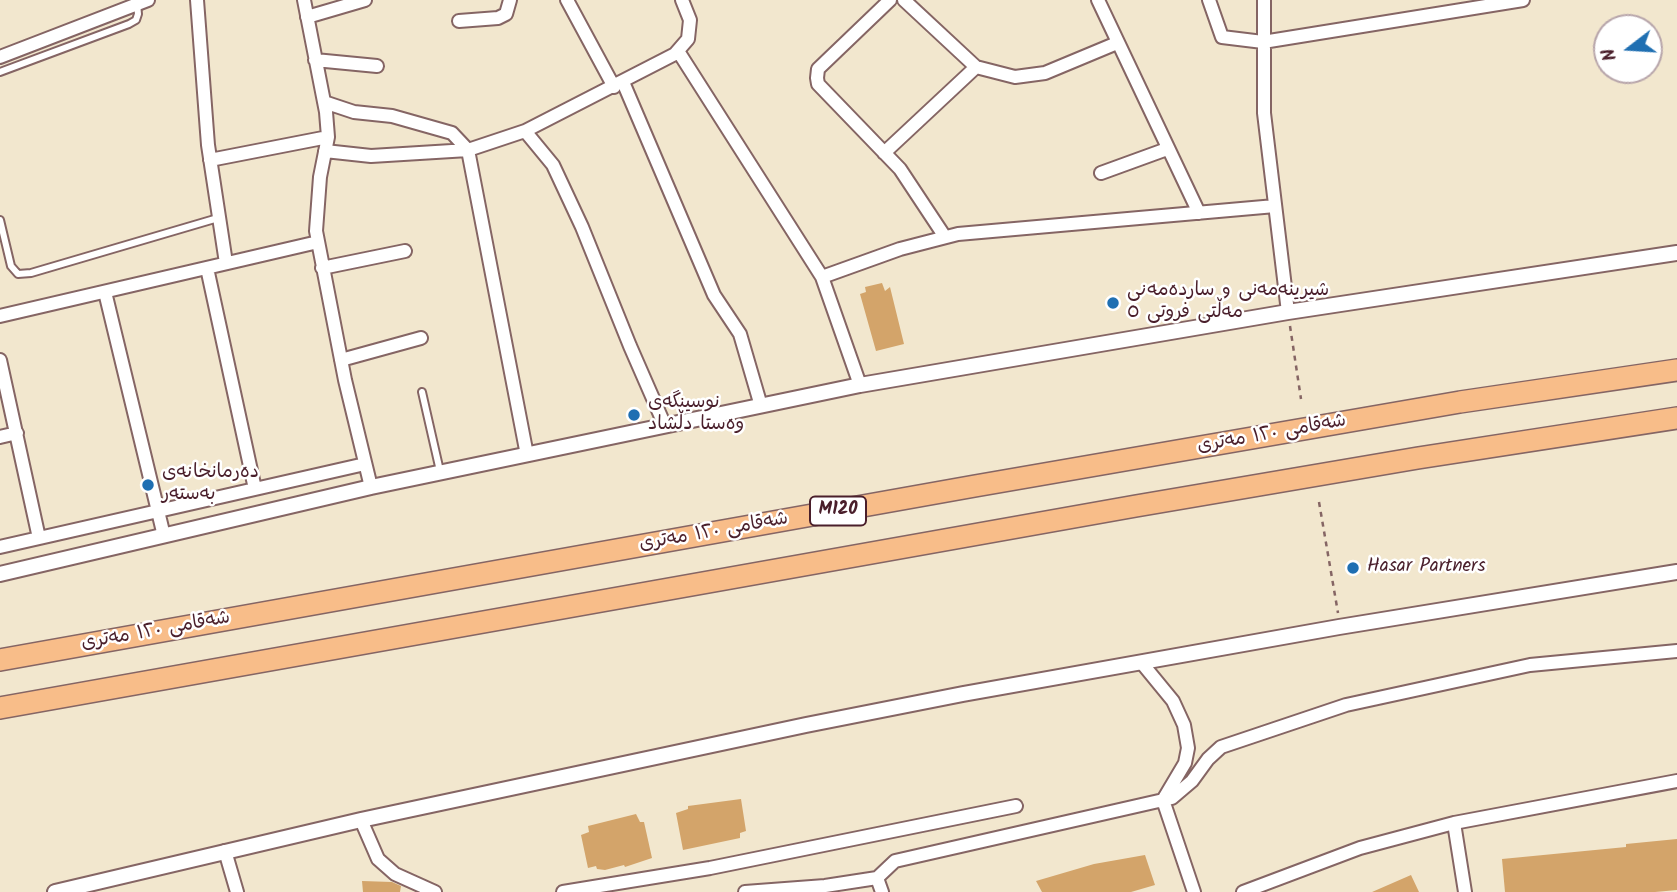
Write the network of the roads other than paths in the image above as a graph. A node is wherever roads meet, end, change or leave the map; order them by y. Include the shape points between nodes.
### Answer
1 (197, 0) edge
2 (304, 0) edge
3 (365, 0) edge
4 (510, 0) edge
5 (567, 0) edge
6 (682, 0) edge
7 (890, 0) edge
8 (1098, 0) edge
9 (1209, 0) edge
10 (1264, 0) edge
11 (1523, 0) edge
12 (143, 2) edge
13 (913, 3) edge
14 (307, 17) junction
15 (459, 21) dead end
16 (1263, 42) junction
17 (1117, 43) junction
18 (678, 51) junction
19 (0, 57) edge
20 (315, 60) junction
21 (377, 66) dead end
22 (976, 67) junction
23 (0, 72) edge
24 (618, 84) junction
25 (324, 102) junction
26 (525, 131) junction
27 (328, 137) junction
28 (1167, 149) junction
29 (468, 150) junction
30 (325, 151) junction
31 (884, 153) junction
32 (210, 160) junction
33 (1101, 173) dead end
34 (1275, 206) junction
35 (1199, 213) junction
36 (218, 218) junction
37 (0, 220) edge
38 (945, 237) junction
39 (318, 242) junction
40 (405, 251) dead end
41 (1677, 253) edge
42 (226, 263) junction
43 (207, 268) junction
44 (322, 268) junction
45 (822, 276) junction
46 (105, 292) junction
47 (1288, 312) junction
48 (0, 316) edge
49 (421, 338) dead end
50 (0, 359) edge
51 (341, 360) junction
52 (1677, 370) edge
53 (860, 385) junction
54 (422, 392) dead end
55 (761, 406) junction
56 (1677, 418) edge
57 (665, 426) junction
58 (17, 433) junction
59 (0, 437) edge
60 (527, 455) junction
61 (365, 464) junction
62 (441, 473) junction
63 (371, 487) junction
64 (255, 489) junction
65 (158, 511) junction
66 (163, 536) junction
67 (39, 538) junction
68 (0, 547) edge
69 (1677, 572) edge
70 (0, 574) edge
71 (1677, 651) edge
72 (0, 660) edge
73 (1141, 662) junction
74 (0, 708) edge
75 (1677, 781) edge
76 (1163, 800) junction
77 (1016, 806) dead end
78 (361, 820) junction
79 (1454, 823) junction
80 (225, 851) junction
81 (877, 878) junction
82 (55, 892) edge
83 (237, 892) edge
84 (435, 892) edge
85 (563, 892) edge
86 (745, 892) edge
87 (882, 892) edge
88 (1194, 892) edge
89 (1243, 892) edge
90 (1465, 892) edge

1 - 32 street
2 - 14 street
3 - 14 street
4 - 15 street via 506,14 498,18
5 - 24 street
6 - 18 street via 690,20 688,39
7 - 31 street via 817,74 818,84
8 - 17 street
9 - 16 street via 1222,37
10 - 16 street
11 - 16 street
12 - 19 street
12 - 23 lane via 136,20 129,24
13 - 22 street
14 - 20 street
16 - 34 street via 1264,113
17 - 22 street via 1045,73 1015,77
17 - 28 street
18 - 24 street
18 - 45 street
20 - 21 street
20 - 25 street
22 - 31 street
24 - 26 street
24 - 55 street via 714,295 740,334
25 - 27 street
25 - 29 street via 452,133
26 - 29 street
26 - 57 street via 553,165
27 - 30 street
27 - 32 street
28 - 33 street
28 - 35 street
29 - 30 street via 370,156
29 - 60 street
30 - 39 street
31 - 38 street via 900,169
32 - 36 street
34 - 35 street
34 - 47 street
35 - 38 street
36 - 37 lane via 18,274 11,267
36 - 42 street
38 - 45 street
39 - 42 street
39 - 44 street
40 - 44 street
41 - 47 street
42 - 43 street
43 - 46 street
43 - 64 street
44 - 51 street
45 - 53 street
46 - 48 street
46 - 65 street
47 - 53 street
49 - 51 street
50 - 58 street
51 - 61 street
52 - 72 highway, شەقامی ١٢٠ مەتری / M120 via 1042,474
53 - 55 street
54 - 62 lane
55 - 57 street
56 - 74 highway via 1136,506
57 - 60 street
58 - 59 street
58 - 67 street
60 - 62 street
61 - 63 street
61 - 64 street
62 - 63 street
63 - 66 street
64 - 65 street
65 - 66 street
65 - 67 street
66 - 70 street
67 - 68 street
69 - 73 street
71 - 76 street via 1531,665 1346,705 1221,747 1187,786
73 - 76 street via 1173,701 1188,748 1185,763
73 - 78 street via 806,725
75 - 79 street
76 - 81 street via 895,861
76 - 88 street
77 - 85 street via 710,868
78 - 80 street
78 - 84 street via 378,859 395,874
79 - 89 street via 1351,851
79 - 90 street
80 - 82 street
80 - 83 street
81 - 86 street
81 - 87 street

